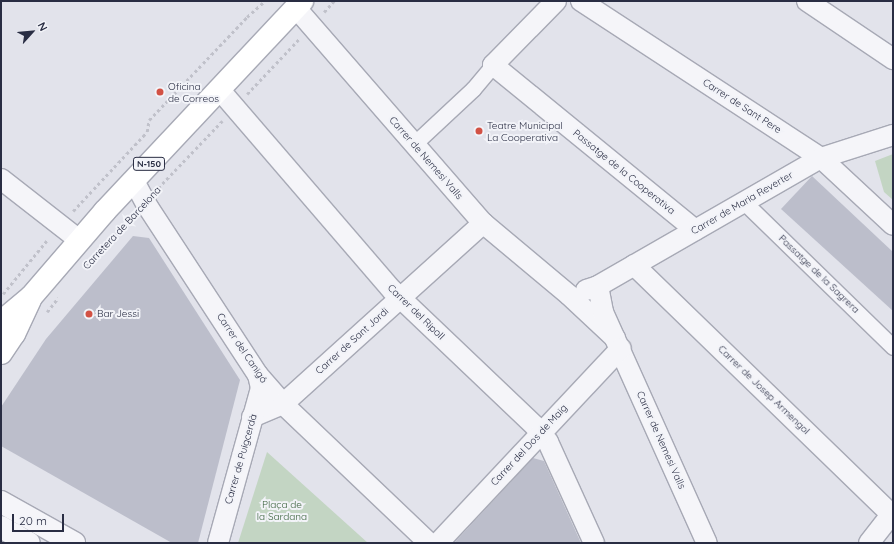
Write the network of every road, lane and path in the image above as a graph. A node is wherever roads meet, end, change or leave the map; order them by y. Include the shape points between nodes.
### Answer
1 (265, 1) edge
2 (334, 1) edge
3 (556, 1) edge
4 (581, 1) edge
5 (807, 1) edge
6 (296, 3) edge
7 (311, 26) junction
8 (893, 59) edge
9 (493, 65) junction
10 (219, 89) junction
11 (235, 107) junction
12 (893, 135) edge
13 (414, 144) junction
14 (821, 158) junction
15 (1, 179) edge
16 (134, 181) junction
17 (145, 202) junction
18 (744, 202) junction
19 (483, 223) junction
20 (59, 225) junction
21 (893, 225) edge
22 (694, 230) junction
23 (79, 240) junction
24 (634, 265) junction
25 (80, 272) dead end
26 (598, 286) junction
27 (61, 295) dead end
28 (570, 295) junction
29 (1, 296) edge
30 (31, 297) junction
31 (400, 297) junction
32 (42, 318) dead end
33 (1, 322) edge
34 (618, 343) junction
35 (893, 347) edge
36 (1, 353) edge
37 (258, 376) junction
38 (283, 404) junction
39 (252, 417) junction
40 (540, 433) junction
41 (1, 502) edge
42 (892, 514) edge
43 (1, 528) edge
44 (28, 543) edge
45 (74, 543) edge
46 (218, 543) edge
47 (429, 543) edge
48 (438, 543) edge
49 (594, 543) edge
50 (707, 543) edge
51 (869, 543) edge

1 - 20 path via 149,120 147,132
2 - 7 path, Carretera de Barcelona
3 - 9 street
4 - 14 street, Carrer de Sant Pere
5 - 8 street
6 - 7 street, Carrer de Nemesi Valls
6 - 10 main road, N-150
7 - 11 path, Carretera de Barcelona
7 - 13 street, Carrer de Nemesi Valls
9 - 13 street via 473,89
9 - 22 street, Passatge de la Cooperativa
10 - 11 street, Carrer del Ripoll
10 - 16 main road, N-150
11 - 17 path, Carretera de Barcelona
11 - 31 street, Carrer del Ripoll
12 - 14 street, Carrer de Maria Reverter
13 - 19 street, Carrer de Nemesi Valls
14 - 18 street, Carrer de Maria Reverter
14 - 21 street, Carrer de Sant Pere
15 - 20 street
16 - 17 street, Carrer del Canigó
16 - 23 main road, N-150
17 - 25 path, Carretera de Barcelona
17 - 37 street, Carrer del Canigó
18 - 22 street, Carrer de Maria Reverter
18 - 35 street, Passatge de la Sagrera
19 - 28 street, Carrer de Nemesi Valls
19 - 31 street, Carrer de Sant Jordi
20 - 23 street
20 - 29 path
22 - 24 street, Carrer de Maria Reverter
23 - 30 main road, N-150
24 - 26 street, Carrer de Maria Reverter
24 - 42 street, Carrer de Josep Armengol
26 - 28 street
26 - 34 street, Carrer de Nemesi Valls via 603,312
27 - 32 path
28 - 34 street, Carrer de Nemesi Valls
30 - 33 main road, N-150
30 - 36 main road, N-150 via 14,334
31 - 38 street, Carrer de Sant Jordi
31 - 40 street, Carrer del Ripoll
34 - 40 street, Carrer del Dos de Maig
34 - 50 street, Carrer de Nemesi Valls
37 - 38 street, Carrer del Canigó
37 - 39 street, Carrer de Puigcerdà via 261,388
38 - 39 street, Carrer de Sant Jordi
38 - 47 street, Carrer del Canigó
39 - 46 street, Carrer de Puigcerdà
40 - 48 street, Carrer del Dos de Maig
40 - 49 street, Carrer del Ripoll via 556,460
41 - 45 street
42 - 51 street
43 - 44 street

